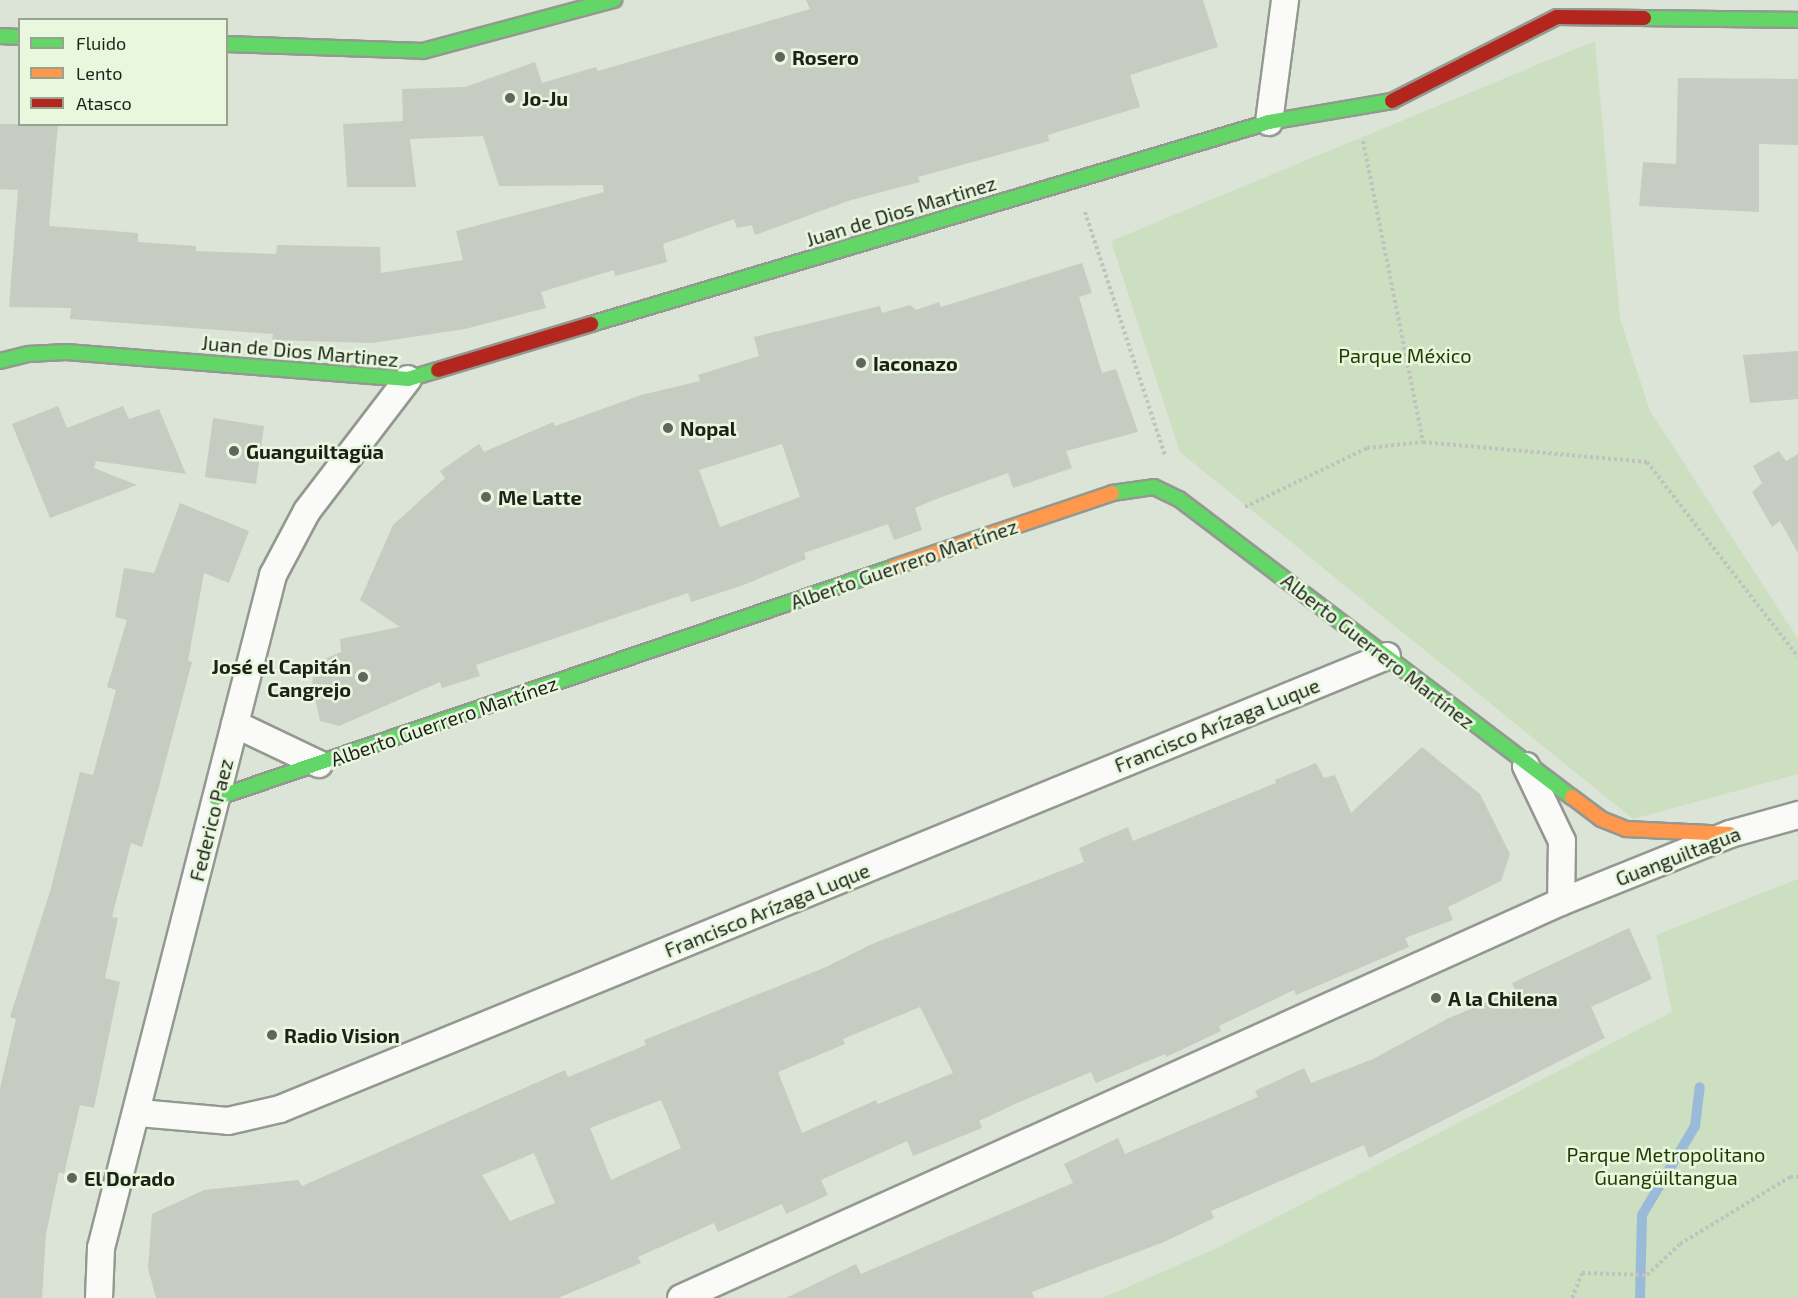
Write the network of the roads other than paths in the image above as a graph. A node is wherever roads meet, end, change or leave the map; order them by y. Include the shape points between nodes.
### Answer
1 (614, 0) edge
2 (1285, 0) edge
3 (1798, 20) edge
4 (0, 36) edge
5 (18, 37) edge
6 (228, 44) edge
7 (1269, 122) junction
8 (0, 361) edge
9 (408, 379) junction
10 (1387, 656) junction
11 (235, 724) junction
12 (319, 764) junction
13 (1526, 766) junction
14 (216, 798) junction
15 (1798, 815) edge
16 (1730, 834) junction
17 (1561, 902) junction
18 (139, 1113) junction
19 (99, 1298) edge
20 (681, 1298) edge

1 - 6 street via 423,51
2 - 7 street
3 - 7 street, Juan de Dios Martinez via 1557,17 1388,103
4 - 5 street
7 - 9 street, Juan de Dios Martinez
8 - 9 street, Juan de Dios Martinez via 29,354 66,352
9 - 11 street, Federico Paez via 307,511 273,574
10 - 12 street, Alberto Guerrero Martínez via 1179,499 1154,488 1120,490
10 - 13 street, Alberto Guerrero Martínez
10 - 18 street, Francisco Arízaga Luque via 280,1109 228,1121
11 - 12 street
11 - 14 street, Federico Paez
12 - 14 street, Alberto Guerrero Martínez
13 - 16 street, Alberto Guerrero Martínez via 1601,819 1626,829
13 - 17 street, Alberto Guerrero Martínez via 1562,841
14 - 18 street, Federico Paez
15 - 16 street, Guanguiltagua
16 - 17 street, Guanguiltagua
17 - 20 street, Guanguiltagua
18 - 19 street, Federico Paez via 101,1248

